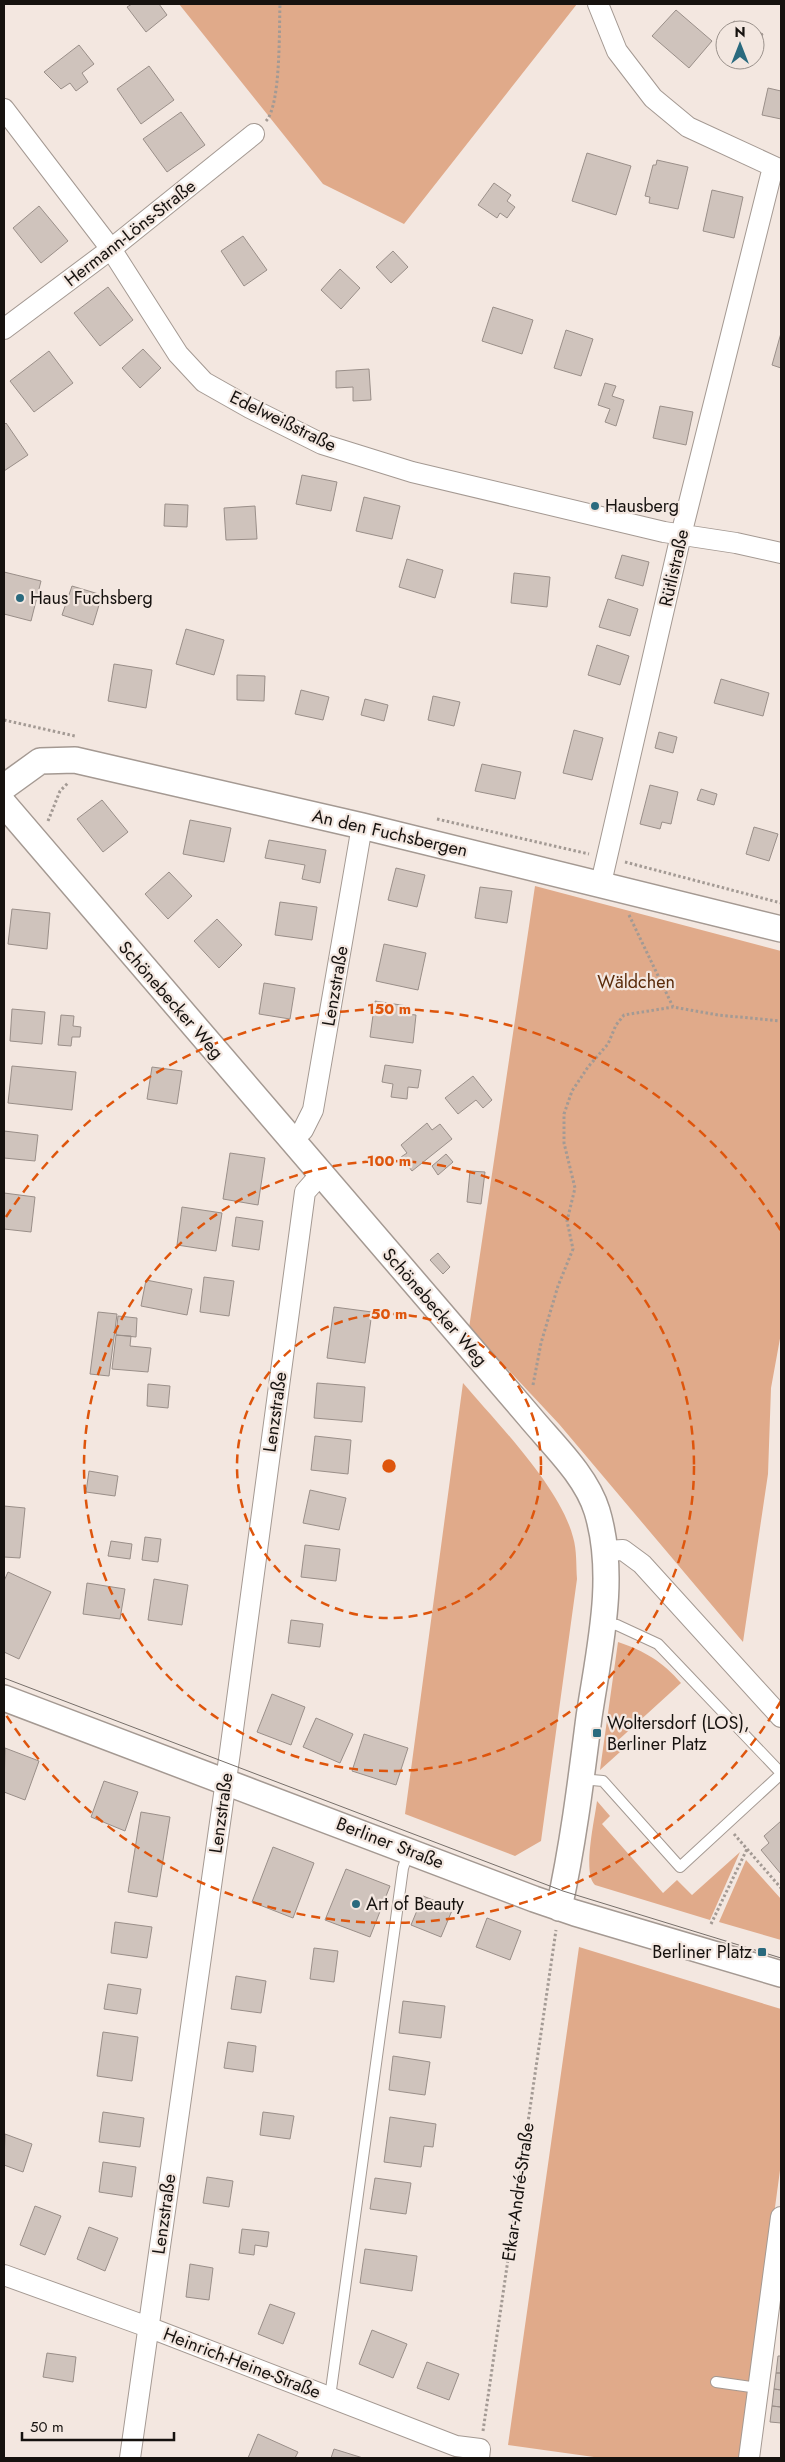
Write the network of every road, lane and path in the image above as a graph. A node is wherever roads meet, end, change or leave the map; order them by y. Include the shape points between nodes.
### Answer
1 (280, 4) edge
2 (598, 4) edge
3 (4, 108) edge
4 (254, 134) joint
5 (777, 168) edge
6 (111, 249) junction
7 (4, 329) edge
8 (681, 535) junction
9 (781, 554) edge
10 (4, 787) edge
11 (4, 804) edge
12 (362, 826) junction
13 (601, 883) junction
14 (627, 911) dead end
15 (781, 929) edge
16 (673, 1007) junction
17 (781, 1021) edge
18 (292, 1140) junction
19 (321, 1174) junction
20 (532, 1391) dead end
21 (606, 1551) junction
22 (602, 1623) junction
23 (4, 1698) edge
24 (781, 1717) edge
25 (781, 1773) edge
26 (581, 1780) junction
27 (226, 1781) junction
28 (726, 1824) junction
29 (747, 1849) junction
30 (410, 1850) junction
31 (781, 1888) edge
32 (558, 1916) junction
33 (712, 1924) dead end
34 (781, 1974) edge
35 (781, 2217) edge
36 (4, 2275) edge
37 (148, 2327) junction
38 (716, 2382) dead end
39 (758, 2388) junction
40 (330, 2398) junction
41 (479, 2453) edge
42 (130, 2458) edge
43 (749, 2458) edge

1 - 4 path via 273,114
2 - 5 street via 617,51 653,98 688,127
3 - 6 street, Edelweißstraße
4 - 6 street, Hermann-Löns-Straße
5 - 8 street, Rütlistraße
6 - 7 street, Hermann-Löns-Straße
6 - 8 street, Edelweißstraße via 178,354 204,382 250,408 322,444 412,472
8 - 9 street, Edelweißstraße
8 - 13 street, Rütlistraße
10 - 12 street, An den Fuchsbergen via 40,762 75,760
11 - 18 street, Schönebecker Weg
12 - 13 street, An den Fuchsbergen
12 - 18 street, Lenzstraße via 313,1110 303,1130
13 - 15 street, An den Fuchsbergen
14 - 16 path
16 - 17 path
16 - 20 path via 624,1015 569,1099 564,1114 564,1143 575,1188 567,1221 573,1249 558,1286
18 - 19 street, Schönebecker Weg
19 - 21 street, Schönebecker Weg via 583,1482 597,1509
19 - 27 street, Lenzstraße via 305,1192
21 - 22 street, Schönebecker Weg
21 - 24 street via 623,1550 642,1564
22 - 25 lane via 617,1625 658,1644
22 - 26 street, Schönebecker Weg
23 - 27 street, Berliner Straße
25 - 28 lane
26 - 28 lane via 603,1781 680,1867
26 - 32 street, Schönebecker Weg
27 - 30 street, Berliner Straße
27 - 37 street, Lenzstraße
28 - 29 path
29 - 31 path
29 - 33 path
30 - 32 street, Berliner Straße
30 - 40 lane via 403,1868
32 - 34 street, Berliner Straße
32 - 41 path, Etkar-André-Straße
35 - 39 street
36 - 37 street, Heinrich-Heine-Straße
37 - 40 street, Heinrich-Heine-Straße
37 - 42 street, Lenzstraße
38 - 39 lane
39 - 43 street
40 - 41 street, Heinrich-Heine-Straße

